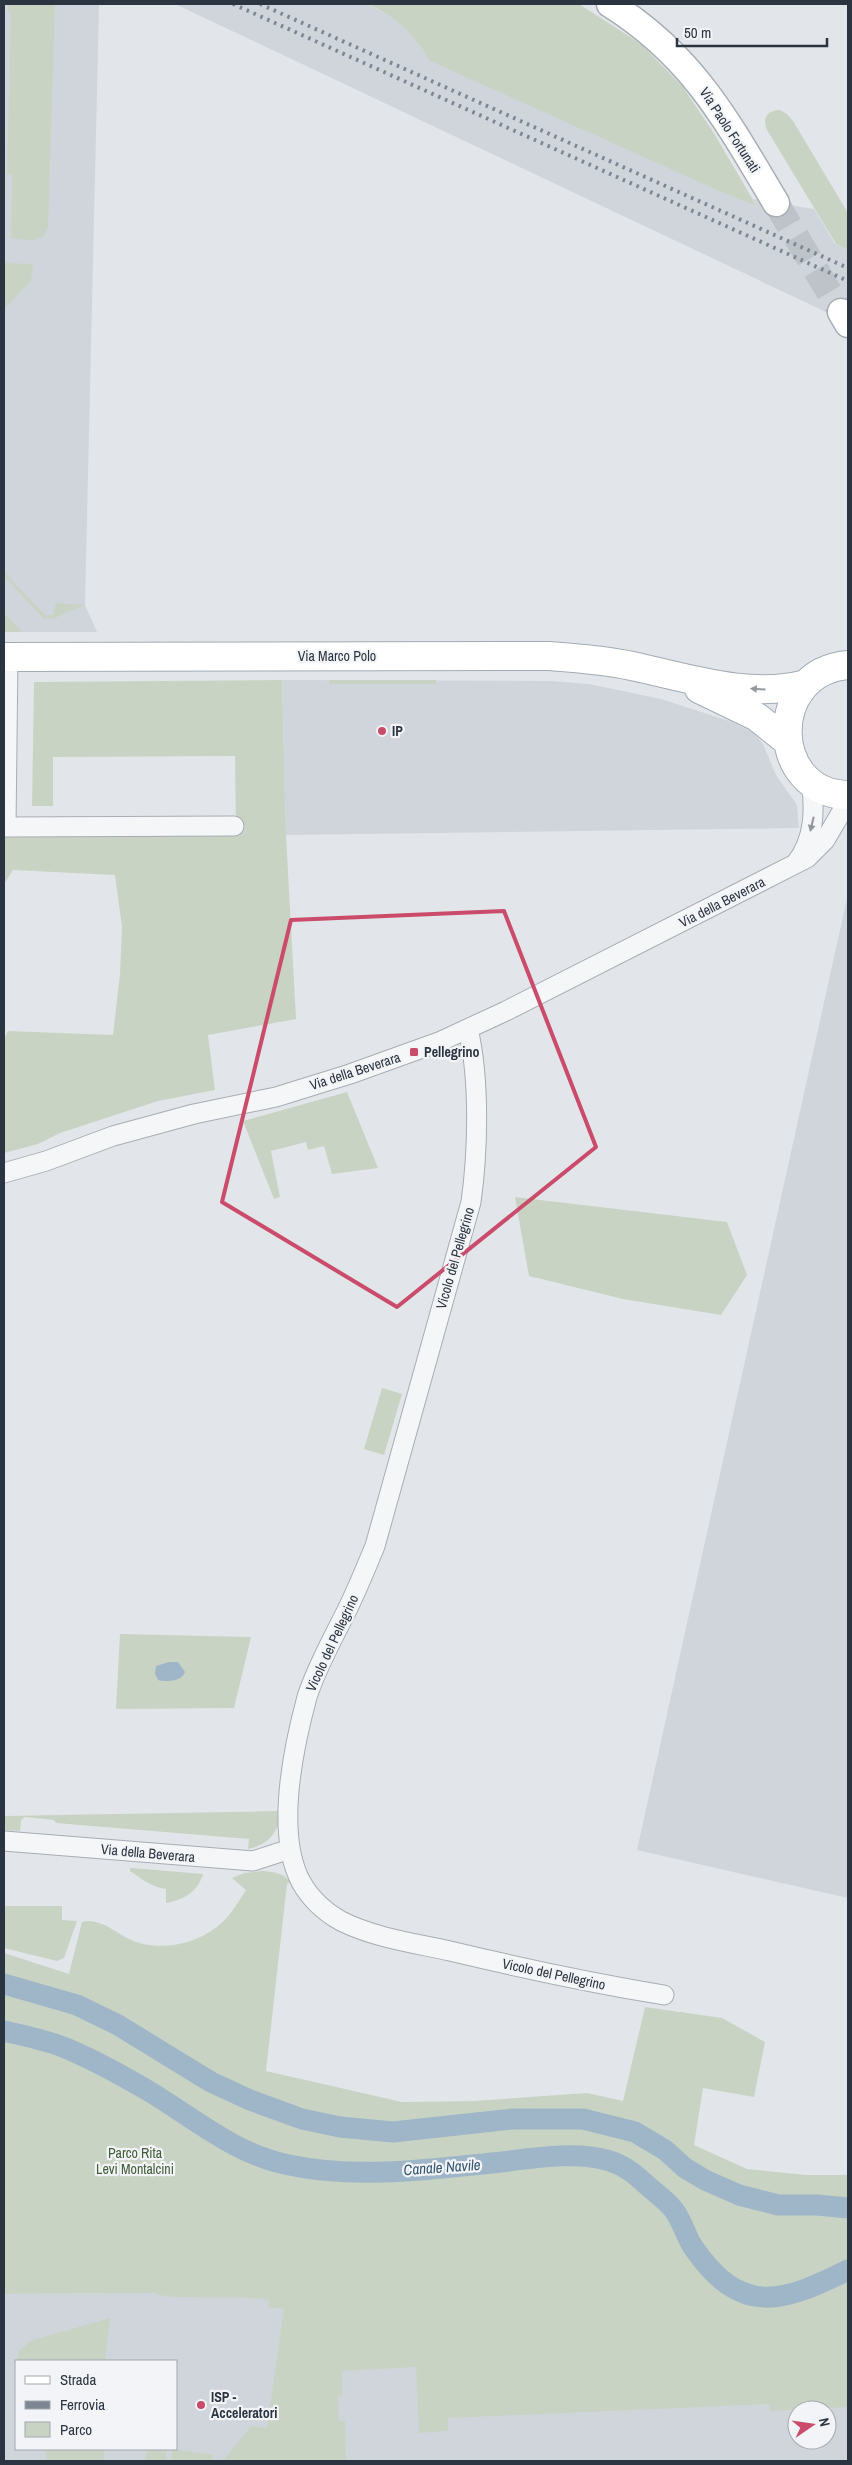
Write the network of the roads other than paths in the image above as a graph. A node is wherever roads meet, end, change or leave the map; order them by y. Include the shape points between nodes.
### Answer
1 (610, 4) edge
2 (776, 203) tunnel mouth
3 (6, 657) edge
4 (848, 666) edge
5 (665, 675) junction
6 (806, 684) junction
7 (787, 741) junction
8 (811, 781) junction
9 (848, 795) edge
10 (848, 801) edge
11 (234, 826) dead end
12 (5, 827) edge
13 (795, 864) junction
14 (468, 1029) junction
15 (4, 1173) edge
16 (4, 1841) edge
17 (290, 1849) junction
18 (664, 1995) dead end

1 - 2 street, Via Paolo Fortunati via 664,44 697,80 718,107
3 - 5 main road, Via Marco Polo via 549,656 618,663
3 - 12 street, Via Marco Polo
4 - 6 main road via 829,670
6 -> 5 main road, Via Marco Polo via 786,689 760,689
5 - 7 main road, Via Marco Polo via 757,717
6 - 7 main road via 790,709
7 - 8 main road via 798,766
8 - 9 main road via 827,790
8 -> 13 street via 814,821 805,849
10 - 13 street, Via della Beverara via 815,852
11 - 12 street, Via Marco Polo
13 - 14 street, Via della Beverara
14 - 15 street, Via della Beverara via 332,1080 276,1097 194,1114 113,1136 30,1167
14 - 17 street, Vicolo del Pellegrino via 474,1070 476,1158 471,1202 374,1546 308,1697 295,1750 289,1800 287,1825
16 - 17 street, Via della Beverara via 253,1861
17 - 18 street, Vicolo del Pellegrino via 302,1882 312,1898 342,1921 386,1937 531,1970

